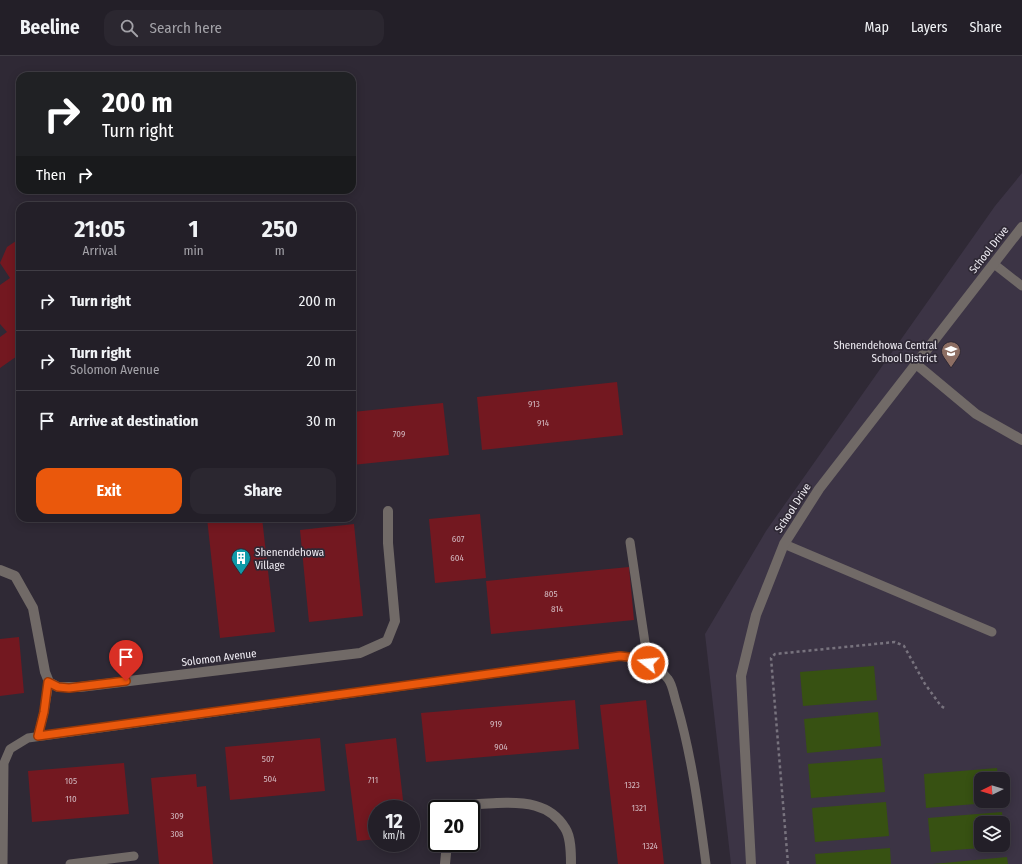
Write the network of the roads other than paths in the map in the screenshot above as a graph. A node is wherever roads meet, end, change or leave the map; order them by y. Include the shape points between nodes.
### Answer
1 (1022, 227) edge
2 (994, 264) junction
3 (1022, 286) edge
4 (916, 364) junction
5 (1022, 440) edge
6 (388, 511) dead end
7 (630, 542) dead end
8 (784, 544) junction
9 (0, 570) edge
10 (992, 632) dead end
11 (648, 663) junction
12 (48, 682) junction
13 (38, 736) junction
14 (480, 804) edge
15 (446, 852) edge
16 (134, 856) dead end
17 (3, 864) edge
18 (70, 864) edge
19 (445, 864) edge
20 (572, 864) edge
21 (706, 864) edge
22 (751, 864) edge

1 - 2 street, School Drive
2 - 3 lane
2 - 4 street, School Drive
4 - 5 street via 976,414
4 - 8 street, School Drive via 819,489
6 - 12 street, Solomon Avenue via 388,543 396,621 387,641 360,653 69,688 58,687
7 - 11 lane
8 - 10 lane
8 - 22 street, School Drive via 756,615 741,676
9 - 12 street via 15,576 33,608
11 - 13 lane via 638,658 620,656
11 - 21 lane via 670,680 692,771
12 - 13 lane
13 - 17 lane via 28,738 10,749 4,763
14 - 20 street via 514,802 545,808 566,828
15 - 19 street
16 - 18 lane

